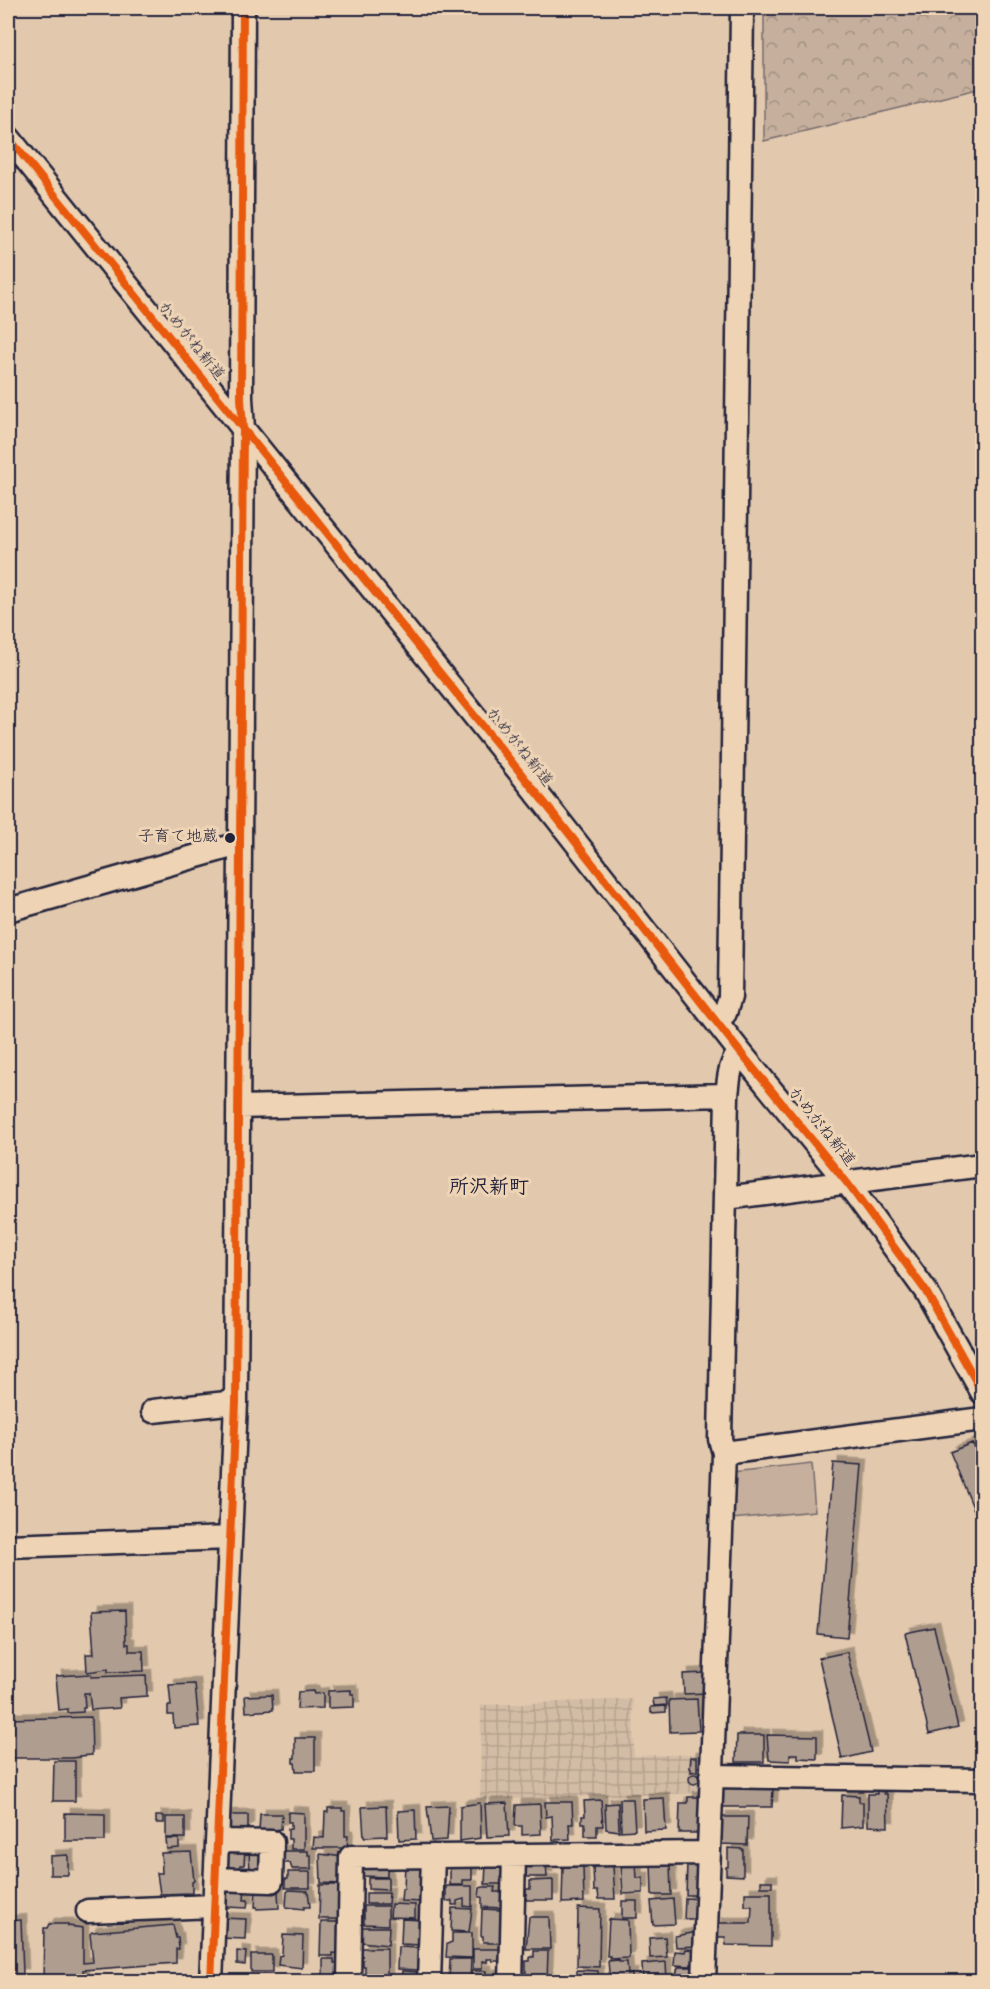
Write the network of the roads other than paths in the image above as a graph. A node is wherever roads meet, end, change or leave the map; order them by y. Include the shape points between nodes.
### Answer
1 (243, 8) edge
2 (742, 8) edge
3 (8, 137) edge
4 (243, 429) junction
5 (239, 844) junction
6 (8, 910) edge
7 (717, 1021) junction
8 (741, 1052) junction
9 (727, 1095) junction
10 (238, 1107) junction
11 (982, 1165) edge
12 (848, 1184) junction
13 (726, 1198) junction
14 (982, 1392) edge
15 (236, 1402) junction
16 (153, 1411) dead end
17 (982, 1419) edge
18 (724, 1453) junction
19 (230, 1538) junction
20 (8, 1546) edge
21 (711, 1776) junction
22 (982, 1780) edge
23 (217, 1841) junction
24 (708, 1852) junction
25 (514, 1854) junction
26 (433, 1856) junction
27 (216, 1879) junction
28 (214, 1906) junction
29 (88, 1911) dead end
30 (211, 1982) edge
31 (349, 1982) edge
32 (429, 1982) edge
33 (511, 1982) edge
34 (704, 1982) edge

1 - 4 street
2 - 7 street via 730,997
3 - 4 street, かめがね新道
4 - 5 street
4 - 7 street, かめがね新道
5 - 6 street
5 - 10 street
7 - 8 street, かめがね新道
8 - 9 street via 730,1068
8 - 12 street, かめがね新道
9 - 10 street
9 - 13 street
10 - 15 street
11 - 12 street
12 - 13 street
12 - 14 street, かめがね新道 via 925,1290
13 - 18 street via 720,1439
15 - 16 street
15 - 19 street
17 - 18 street
18 - 21 street
19 - 20 street
19 - 23 street
21 - 22 street
21 - 24 street
23 - 27 street
23 - 27 street via 272,1842 271,1881
24 - 25 street
24 - 34 street
25 - 26 street
25 - 33 street
26 - 31 street via 351,1857
26 - 32 street
27 - 28 street
28 - 29 street
28 - 30 street

